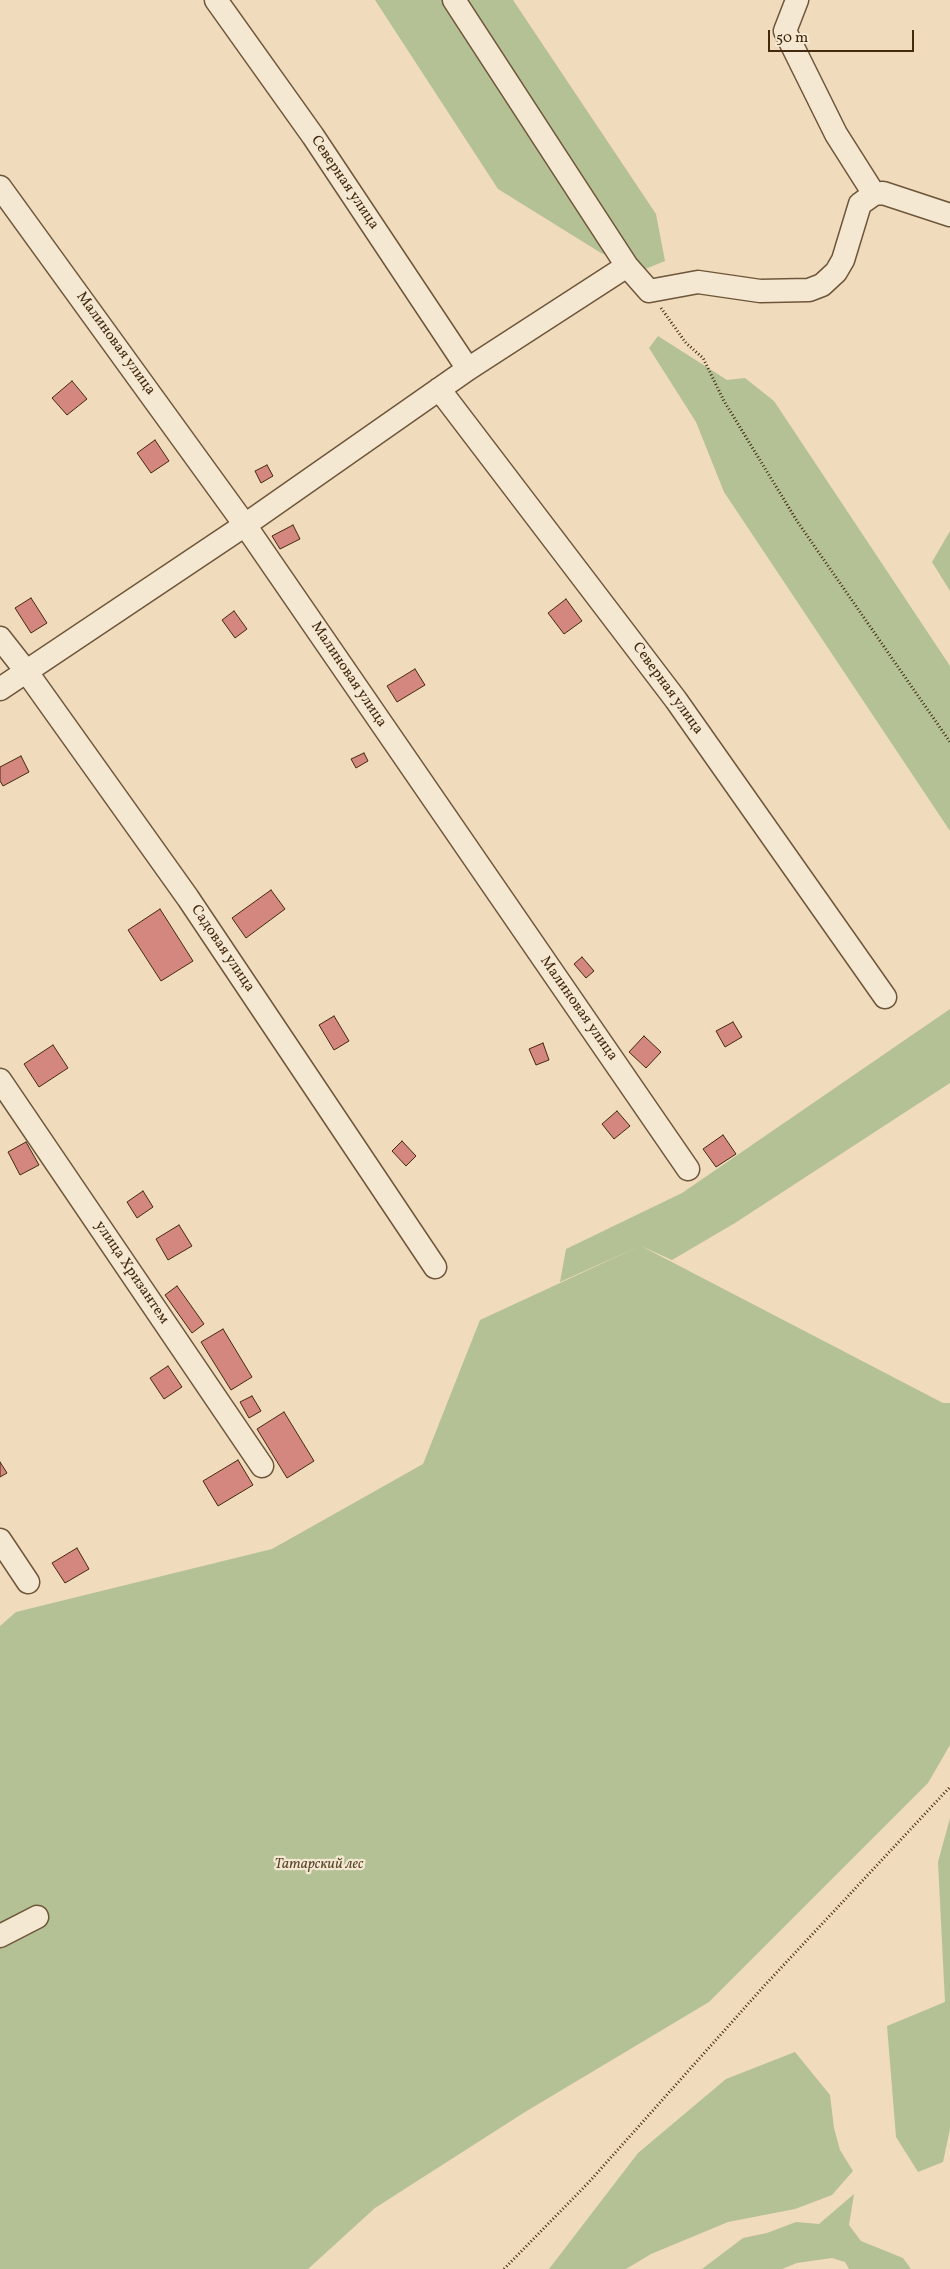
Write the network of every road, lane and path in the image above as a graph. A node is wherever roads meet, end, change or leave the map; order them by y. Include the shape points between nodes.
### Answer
1 (216, 0) edge
2 (454, 0) edge
3 (797, 0) edge
4 (0, 187) edge
5 (874, 194) junction
6 (950, 215) edge
7 (627, 266) junction
8 (649, 291) junction
9 (468, 369) junction
10 (439, 389) junction
11 (245, 525) junction
12 (0, 638) edge
13 (26, 671) junction
14 (0, 689) edge
15 (950, 742) edge
16 (885, 997) dead end
17 (0, 1080) edge
18 (688, 1169) dead end
19 (435, 1267) dead end
20 (262, 1466) dead end
21 (0, 1540) edge
22 (28, 1582) dead end
23 (950, 1787) edge
24 (36, 1917) dead end
25 (0, 1936) edge
26 (504, 2269) edge

1 - 9 street, Северная улица via 313,136
2 - 7 street
3 - 5 street via 785,31 836,134
4 - 11 street, Малиновая улица
5 - 6 street via 883,193
5 - 8 street via 860,204 843,260 822,285 809,290 760,291 698,282
7 - 8 street
7 - 9 street
8 - 15 path via 686,343 703,358 724,401 797,521
9 - 10 street
10 - 11 street
10 - 16 street, Северная улица via 676,700
11 - 13 street
11 - 18 street, Малиновая улица
12 - 13 street, Садовая улица
13 - 14 street
13 - 19 street, Садовая улица via 188,898
17 - 20 street, улица Хризантем
21 - 22 street
23 - 26 path via 765,1985 589,2182
24 - 25 street

